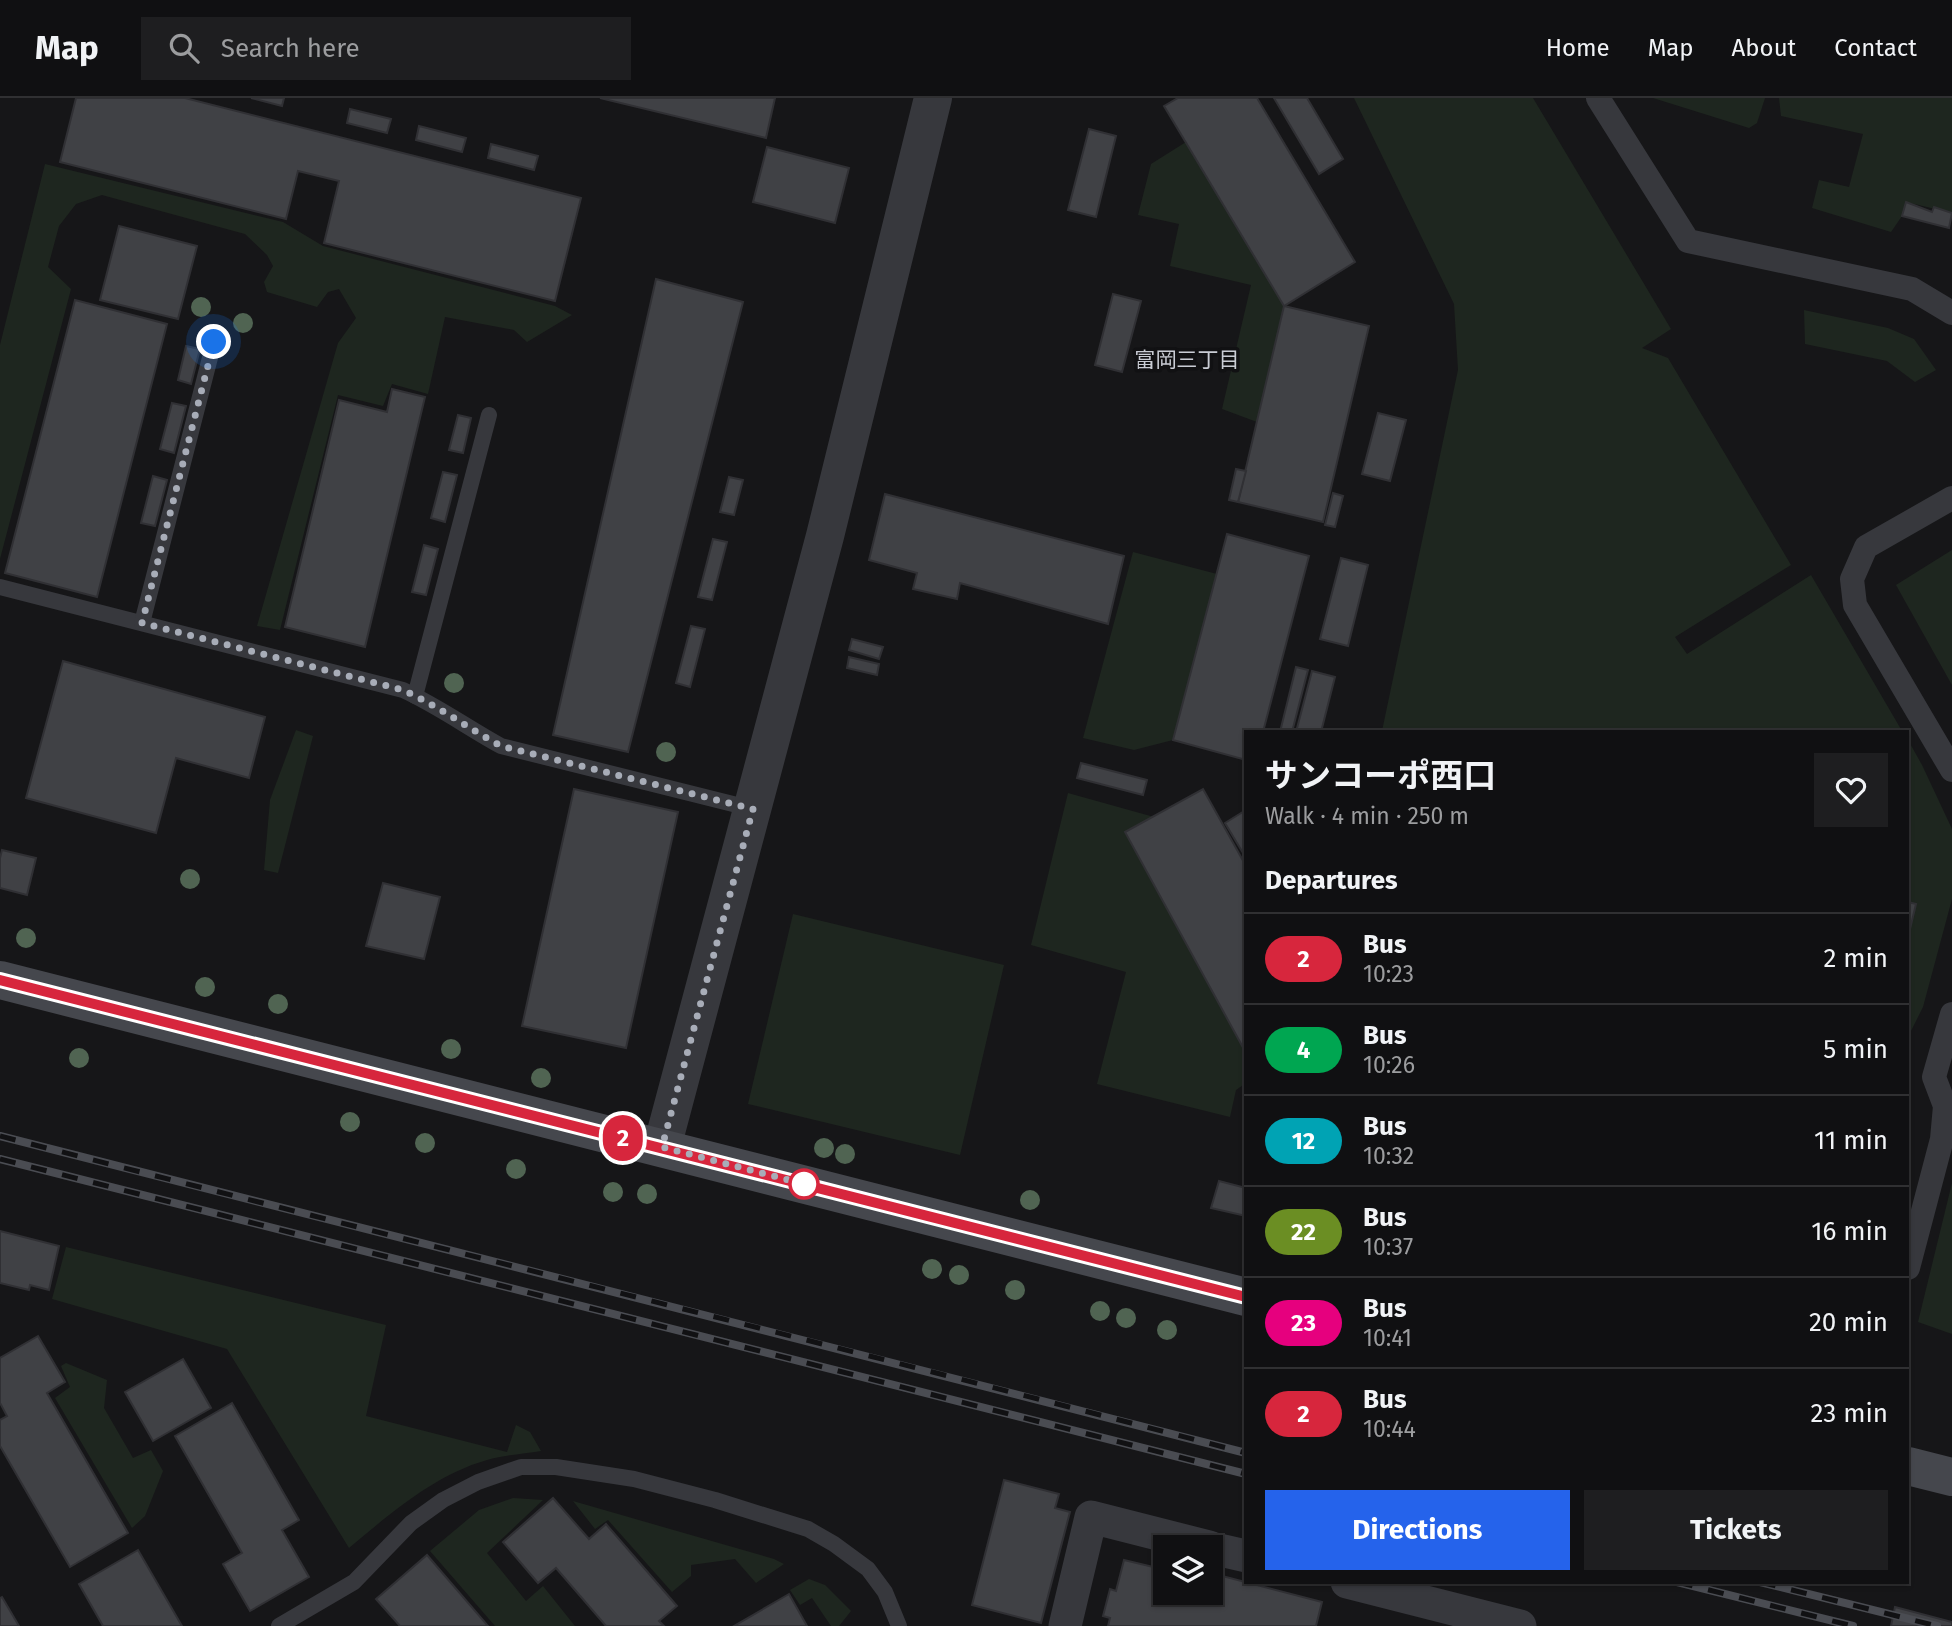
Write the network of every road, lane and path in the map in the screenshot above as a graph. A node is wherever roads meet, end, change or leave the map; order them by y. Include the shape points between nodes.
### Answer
1 (933, 98) edge
2 (1598, 98) edge
3 (1952, 313) edge
4 (214, 342) dead end
5 (489, 415) dead end
6 (1952, 498) edge
7 (0, 587) edge
8 (142, 623) junction
9 (415, 696) junction
10 (1952, 770) edge
11 (753, 809) junction
12 (0, 980) edge
13 (1952, 1014) edge
14 (662, 1147) junction
15 (1909, 1264) edge
16 (1244, 1296) edge
17 (1909, 1466) edge
18 (1952, 1477) edge
19 (1162, 1535) edge
20 (1223, 1550) edge
21 (1244, 1556) edge
22 (1355, 1584) edge
23 (279, 1626) edge
24 (899, 1626) edge
25 (1065, 1626) edge
26 (1520, 1626) edge

1 - 11 street
2 - 3 street via 1688,241 1912,289
4 - 8 lane
5 - 9 lane
6 - 10 street via 1866,547 1852,579 1855,605
7 - 8 lane
8 - 9 lane
9 - 11 lane via 501,746
11 - 14 street
12 - 14 main road
13 - 15 street via 1934,1077 1945,1106 1942,1139
14 - 16 main road
17 - 18 main road
19 - 25 street via 1091,1517
20 - 21 street
22 - 26 street
23 - 24 lane via 354,1582 411,1523 443,1500 521,1467 556,1467 634,1479 808,1529 869,1569

